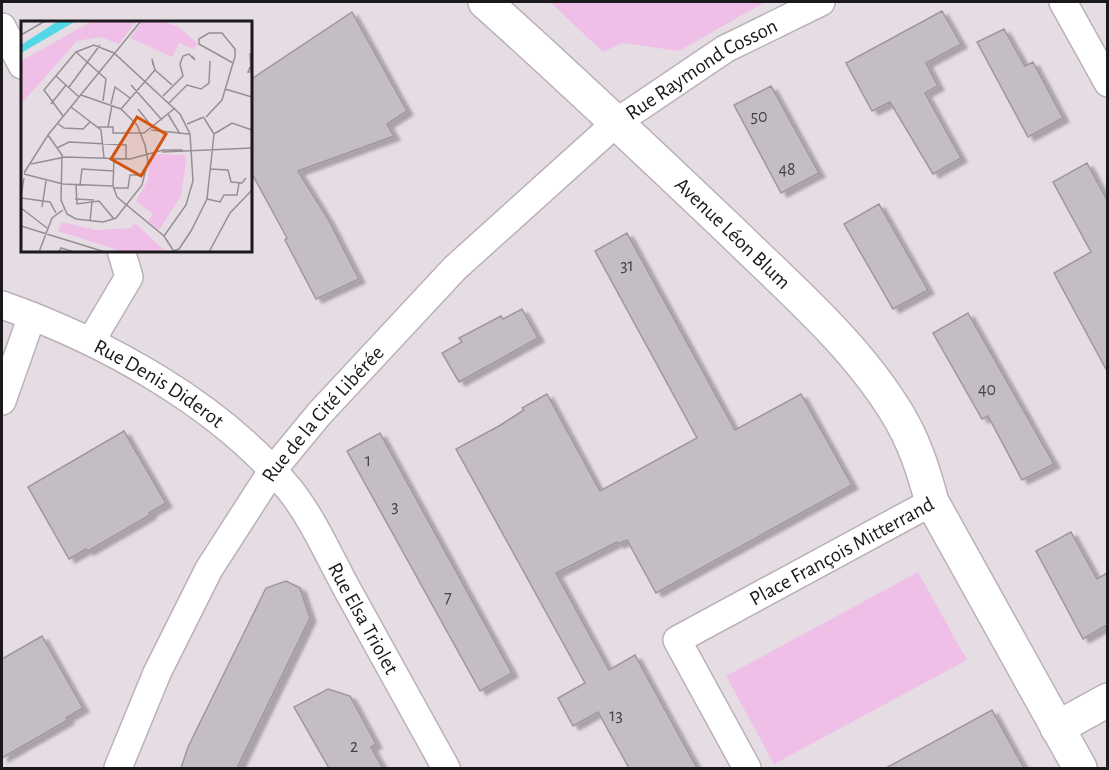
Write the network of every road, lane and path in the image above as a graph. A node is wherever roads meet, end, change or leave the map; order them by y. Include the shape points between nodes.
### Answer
1 (484, 2) edge
2 (821, 2) edge
3 (1064, 2) edge
4 (2, 27) edge
5 (21, 63) edge
6 (1107, 82) edge
7 (617, 122) junction
8 (122, 252) edge
9 (2, 305) edge
10 (32, 316) junction
11 (92, 341) junction
12 (2, 401) edge
13 (272, 471) junction
14 (932, 502) junction
15 (1107, 700) edge
16 (1057, 728) junction
17 (117, 768) edge
18 (446, 768) edge
19 (747, 768) edge
20 (1080, 768) edge

1 - 7 street, Avenue Léon Blum
2 - 7 street, Rue Raymond Cosson via 725,49
3 - 6 street
4 - 5 street
7 - 13 street, Rue de la Cité Libérée via 455,268
7 - 14 street, Avenue Léon Blum via 846,347 895,409 919,454
8 - 11 street via 129,277
9 - 10 street, Rue Denis Diderot
10 - 11 street, Rue Denis Diderot
10 - 12 street
11 - 13 street, Rue Denis Diderot via 157,378 230,431
13 - 17 street, Rue de la Cité Libérée via 209,569 157,673
13 - 18 street, Rue Elsa Triolet via 308,517
14 - 16 street, Place François Mitterrand
14 - 19 street, Place François Mitterrand via 677,640
15 - 16 street
16 - 20 street, Place François Mitterrand

